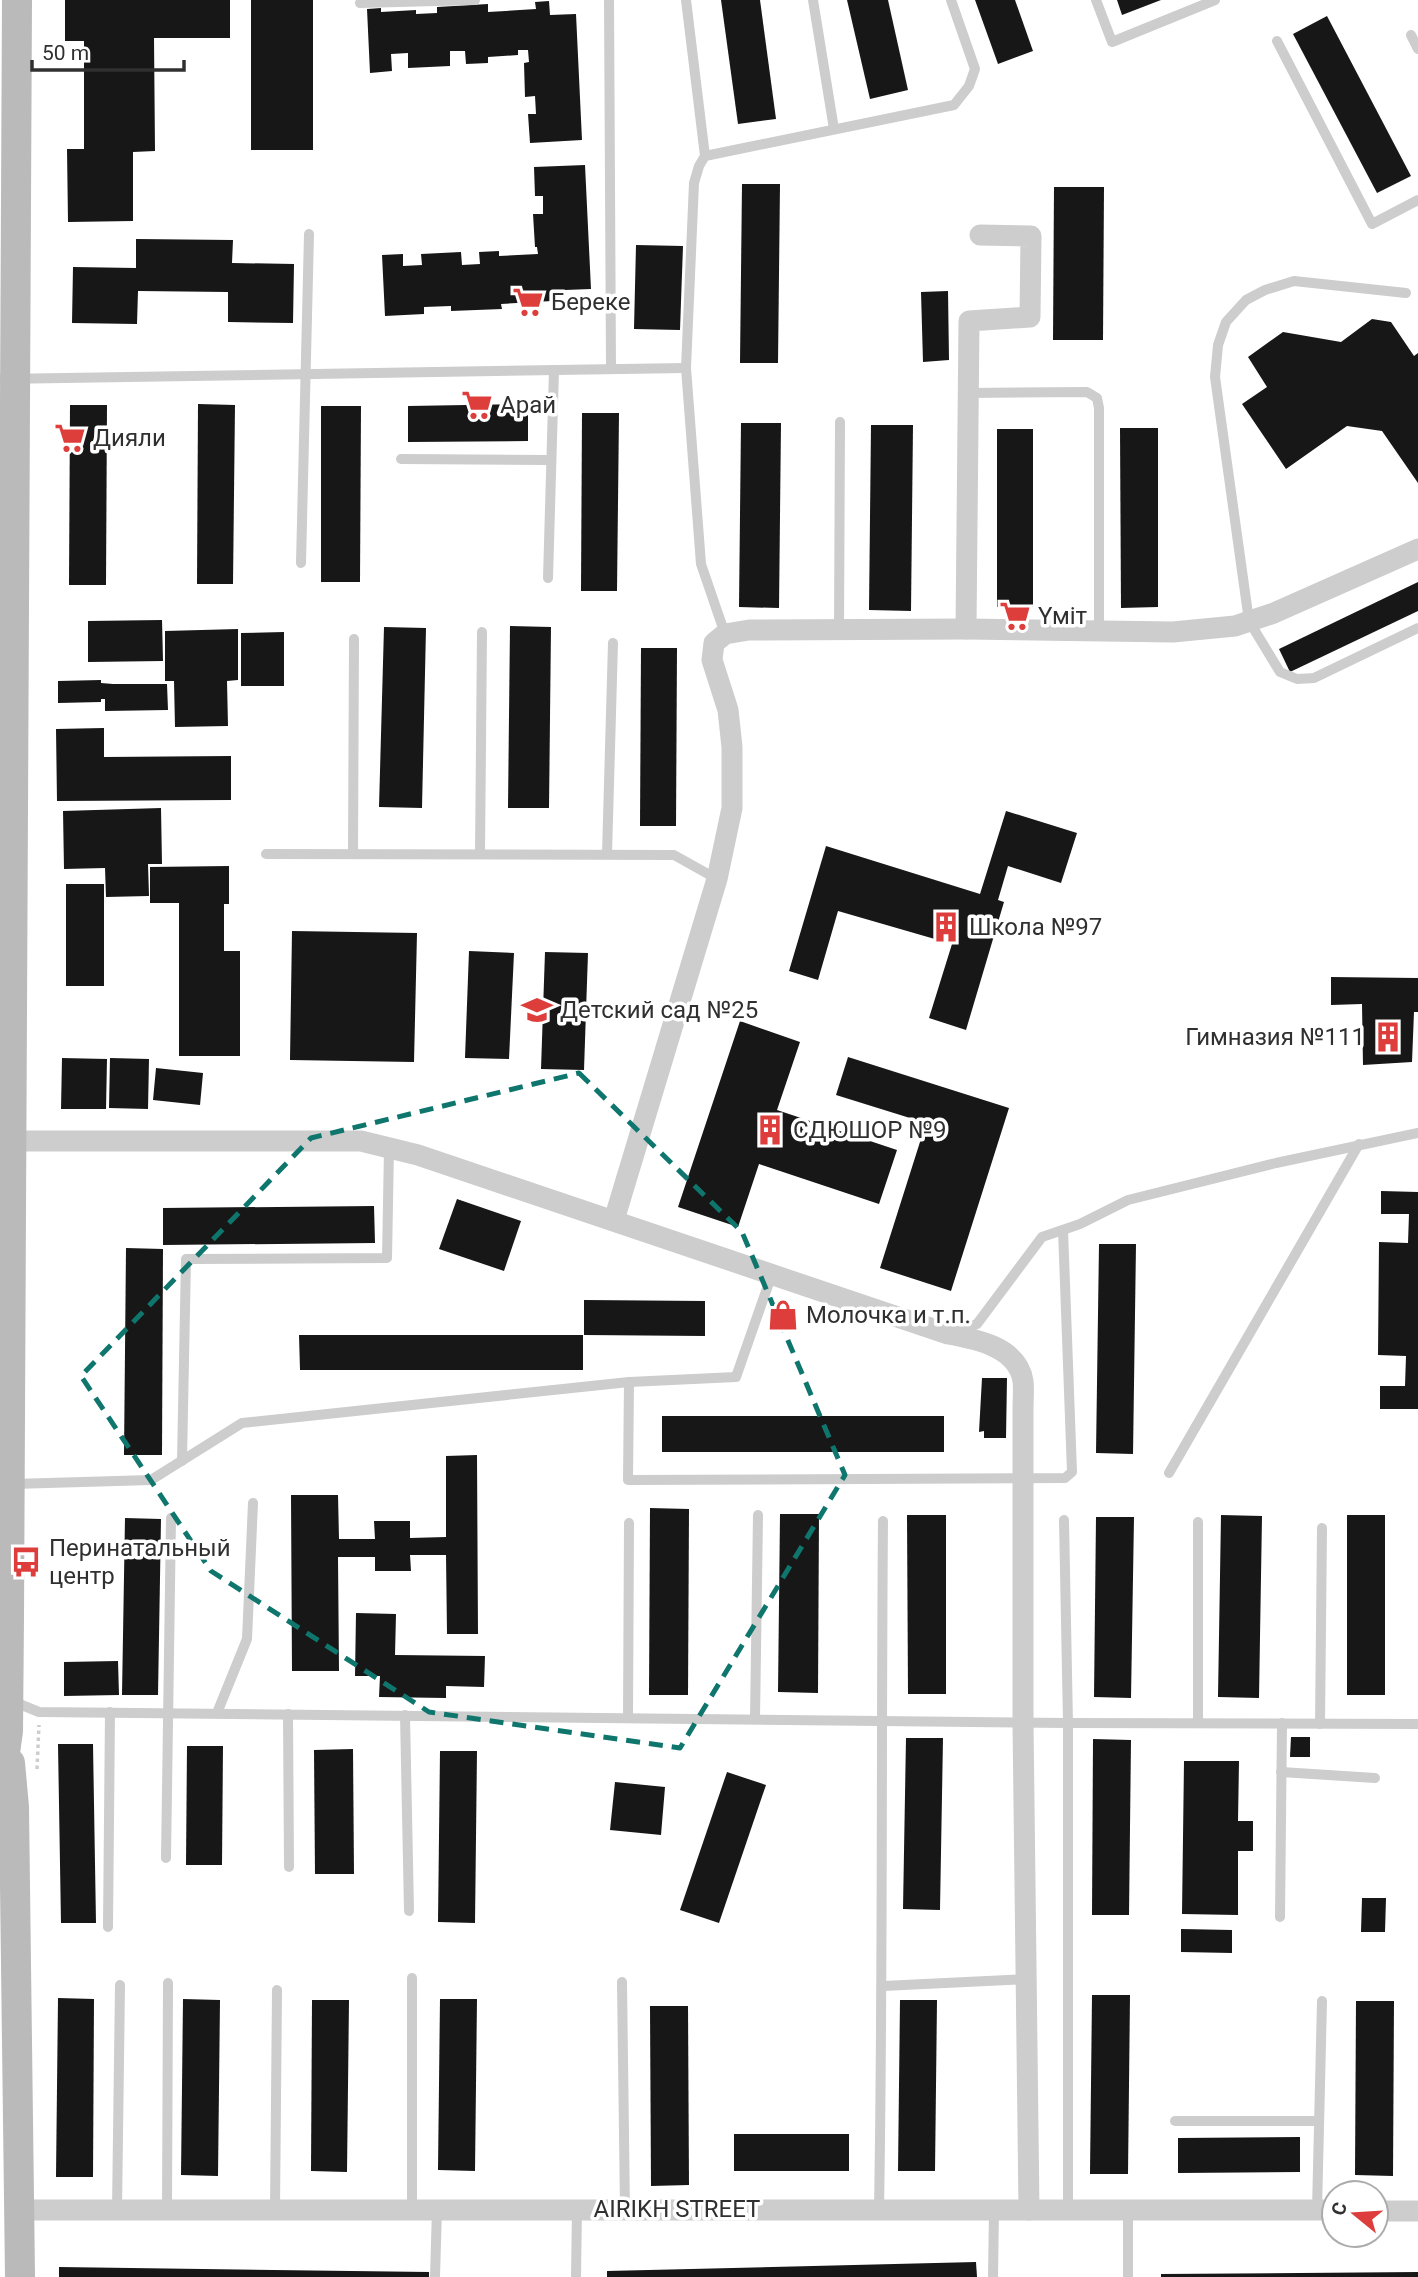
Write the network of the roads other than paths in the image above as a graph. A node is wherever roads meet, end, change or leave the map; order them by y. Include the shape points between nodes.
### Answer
1 (17, 0) edge
2 (475, 0) edge
3 (609, 0) edge
4 (686, 0) edge
5 (813, 0) edge
6 (951, 0) edge
7 (1096, 0) edge
8 (1215, 0) edge
9 (360, 3) dead end
10 (1411, 35) dead end
11 (1277, 41) dead end
12 (1418, 49) edge
13 (834, 129) junction
14 (705, 156) junction
15 (1418, 200) edge
16 (309, 234) dead end
17 (980, 234) dead end
18 (1406, 293) dead end
19 (686, 368) junction
20 (611, 369) junction
21 (554, 370) junction
22 (305, 374) junction
23 (7, 379) edge
24 (968, 393) junction
25 (840, 422) dead end
26 (401, 459) dead end
27 (551, 460) junction
28 (1418, 549) edge
29 (301, 563) dead end
30 (548, 578) dead end
31 (1249, 621) junction
32 (1418, 628) edge
33 (966, 629) junction
34 (839, 630) junction
35 (1099, 631) junction
36 (482, 632) dead end
37 (725, 634) junction
38 (354, 639) dead end
39 (613, 643) dead end
40 (267, 854) dead end
41 (353, 854) junction
42 (480, 854) junction
43 (607, 854) junction
44 (717, 879) junction
45 (1418, 1133) edge
46 (12, 1141) junction
47 (1359, 1144) junction
48 (390, 1148) junction
49 (614, 1220) junction
50 (1063, 1230) junction
51 (772, 1274) junction
52 (948, 1334) junction
53 (629, 1382) junction
54 (182, 1461) junction
55 (1169, 1473) dead end
56 (1023, 1479) junction
57 (10, 1484) junction
58 (253, 1503) dead end
59 (758, 1515) dead end
60 (172, 1518) dead end
61 (1064, 1520) dead end
62 (883, 1521) dead end
63 (1198, 1522) dead end
64 (629, 1523) dead end
65 (1322, 1528) dead end
66 (5, 1617) edge
67 (6, 1683) edge
68 (110, 1712) junction
69 (167, 1713) junction
70 (217, 1713) junction
71 (288, 1714) junction
72 (405, 1716) junction
73 (628, 1718) junction
74 (755, 1719) junction
75 (881, 1720) junction
76 (1023, 1722) junction
77 (1068, 1723) junction
78 (1198, 1723) junction
79 (1282, 1723) junction
80 (1320, 1724) junction
81 (1418, 1724) edge
82 (8, 1731) junction
83 (0, 1759) edge
84 (1281, 1772) junction
85 (1375, 1778) dead end
86 (0, 1789) edge
87 (166, 1858) dead end
88 (289, 1867) dead end
89 (409, 1911) dead end
90 (1280, 1917) dead end
91 (108, 1927) dead end
92 (412, 1978) dead end
93 (1026, 1979) junction
94 (622, 1982) dead end
95 (168, 1983) dead end
96 (120, 1985) dead end
97 (883, 1986) junction
98 (277, 1990) dead end
99 (1322, 2001) dead end
100 (1175, 2121) dead end
101 (1320, 2121) junction
102 (1324, 2179) edge
103 (577, 2208) junction
104 (412, 2209) junction
105 (437, 2209) junction
106 (20, 2210) junction
107 (117, 2210) junction
108 (167, 2210) junction
109 (275, 2210) junction
110 (625, 2210) junction
111 (879, 2210) junction
112 (994, 2210) junction
113 (1029, 2210) junction
114 (1068, 2210) junction
115 (1128, 2210) junction
116 (1320, 2210) edge
117 (1390, 2211) edge
118 (1418, 2211) edge
119 (20, 2277) edge
120 (435, 2277) edge
121 (576, 2277) edge
122 (993, 2277) edge
123 (1128, 2277) edge

1 - 23 main road
2 - 9 lane
3 - 20 lane
4 - 14 lane
5 - 13 lane
6 - 13 lane via 975,69 954,105
7 - 8 lane via 1112,41
10 - 12 lane
11 - 15 lane via 1372,224
13 - 14 lane
14 - 19 lane via 694,183
16 - 22 lane
17 - 24 street via 1031,236 1030,317 969,321
18 - 31 lane via 1294,281 1245,300 1226,322 1215,377
19 - 20 lane
19 - 37 lane via 701,564
20 - 21 lane
21 - 22 lane
21 - 27 lane
22 - 23 lane
22 - 29 lane
23 - 46 main road
24 - 33 street
24 - 35 lane via 1087,392 1097,398
25 - 34 lane
26 - 27 lane
27 - 30 lane
28 - 31 street
31 - 32 lane via 1280,672 1297,679 1314,678
31 - 35 street via 1173,632
33 - 34 street
33 - 35 street
34 - 37 street
36 - 42 lane
37 - 44 street via 714,643 712,660 727,710 732,808
38 - 41 lane
39 - 43 lane
40 - 41 lane
41 - 42 lane
42 - 43 lane
43 - 44 lane via 674,855
44 - 49 street
45 - 47 lane
46 - 48 street via 361,1142
46 - 57 main road
47 - 50 lane via 1128,1200
47 - 55 lane
48 - 49 street
48 - 54 lane via 387,1258 186,1259
49 - 51 street
50 - 52 lane via 1042,1237 977,1325
50 - 56 lane via 1072,1472 1065,1478
51 - 52 street
51 - 53 lane via 736,1377
52 - 56 street via 973,1338 1016,1363 1023,1380
53 - 54 lane via 242,1423
53 - 56 lane via 628,1480
54 - 57 lane via 151,1480
56 - 76 street
57 - 66 main road
58 - 70 lane via 247,1639
59 - 74 lane
60 - 69 lane
61 - 77 lane
62 - 75 lane
63 - 78 lane
64 - 73 lane
65 - 80 lane
66 - 67 main road
67 - 68 lane via 39,1712
67 - 82 main road
68 - 69 lane
68 - 91 lane
69 - 70 lane
69 - 87 lane
70 - 71 lane
71 - 72 lane
71 - 88 lane
72 - 73 lane
72 - 89 lane
73 - 74 lane
74 - 75 lane
75 - 76 lane
75 - 97 lane
76 - 77 lane
76 - 93 street
77 - 78 lane
77 - 114 lane
78 - 79 lane
79 - 80 lane
79 - 84 lane
80 - 81 lane
82 - 83 main road
82 - 86 main road
82 - 106 main road via 14,1821
84 - 85 lane
84 - 90 lane
92 - 104 lane
93 - 97 lane
93 - 113 street
94 - 110 lane
95 - 108 lane
96 - 107 lane
97 - 111 lane
98 - 109 lane
99 - 101 lane
100 - 101 lane
101 - 102 lane
103 - 105 street, AIRIKH STREET
103 - 110 street, AIRIKH STREET
103 - 121 lane
104 - 105 street, AIRIKH STREET
104 - 109 street, AIRIKH STREET
105 - 120 lane
106 - 107 street, AIRIKH STREET
106 - 119 main road
107 - 108 street, AIRIKH STREET
108 - 109 street, AIRIKH STREET
110 - 111 street, AIRIKH STREET
111 - 112 street, AIRIKH STREET
112 - 113 street, AIRIKH STREET
112 - 122 lane
113 - 114 street, AIRIKH STREET
114 - 115 street, AIRIKH STREET
115 - 116 street, AIRIKH STREET
115 - 123 lane
117 - 118 street

